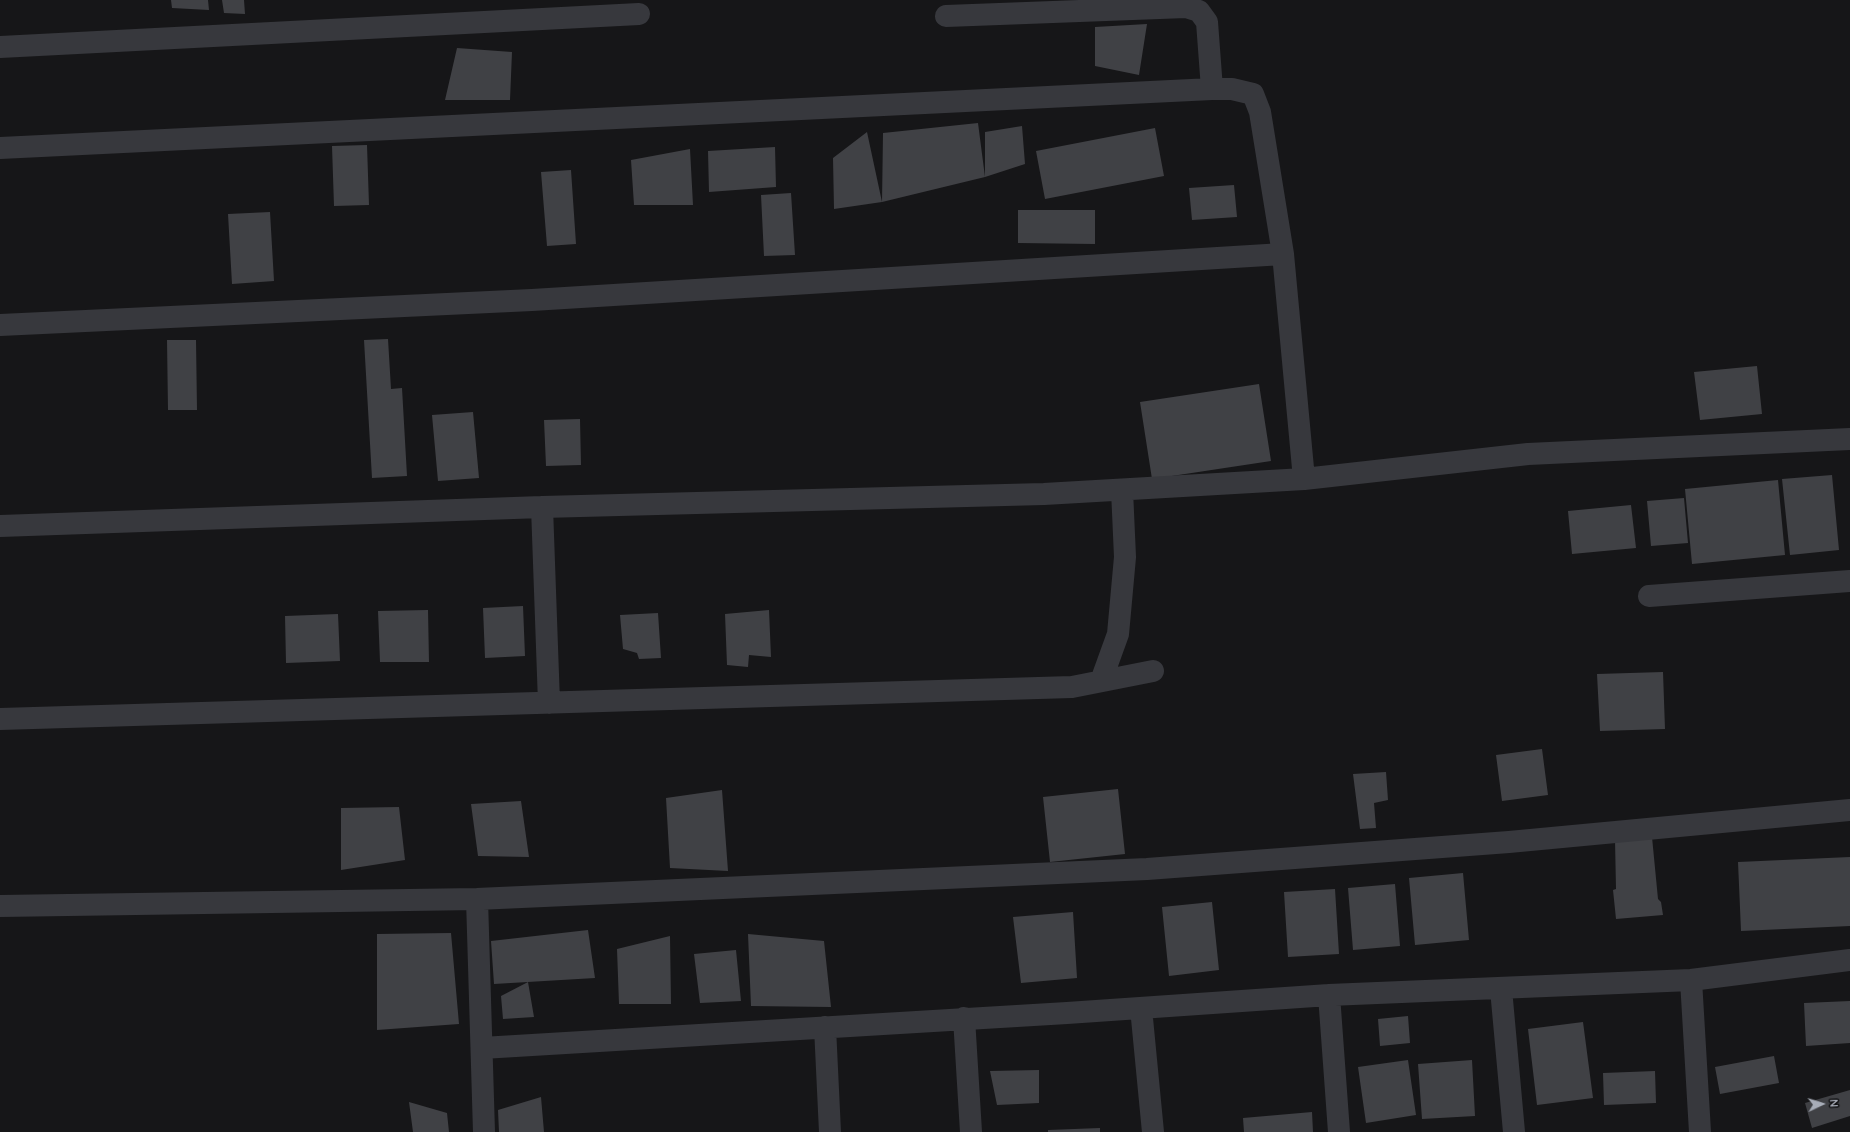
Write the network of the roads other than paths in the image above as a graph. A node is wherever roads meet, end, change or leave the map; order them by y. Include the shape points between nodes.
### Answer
1 (639, 14) dead end
2 (946, 16) dead end
3 (0, 47) edge
4 (1212, 89) junction
5 (0, 148) edge
6 (1283, 254) junction
7 (0, 325) edge
8 (1850, 439) edge
9 (1304, 479) junction
10 (1122, 490) junction
11 (542, 507) junction
12 (0, 526) edge
13 (1850, 581) edge
14 (1648, 596) dead end
15 (1153, 671) dead end
16 (1101, 681) junction
17 (548, 703) junction
18 (0, 719) edge
19 (1850, 810) edge
20 (477, 899) junction
21 (0, 906) edge
22 (1850, 960) edge
23 (1691, 980) junction
24 (1501, 989) junction
25 (1329, 995) junction
26 (1141, 1008) junction
27 (964, 1018) junction
28 (825, 1027) junction
29 (482, 1048) junction
30 (484, 1132) edge
31 (830, 1132) edge
32 (971, 1132) edge
33 (1153, 1132) edge
34 (1339, 1132) edge
35 (1514, 1132) edge
36 (1700, 1132) edge

1 - 3 street
2 - 4 street via 1186,7 1199,12 1207,22
4 - 5 street
4 - 6 street via 1232,89 1253,94 1260,112
6 - 7 street via 532,300
6 - 9 street
8 - 9 street via 1528,454
9 - 10 street
10 - 11 street
10 - 16 street via 1125,558 1118,634
11 - 12 street
11 - 17 street
13 - 14 street
15 - 16 street
16 - 17 street via 1072,687
17 - 18 street
19 - 20 street via 1509,842 1147,869
20 - 21 street
20 - 29 street
22 - 23 street
23 - 24 street
23 - 36 street
24 - 25 street
24 - 35 street
25 - 26 street
25 - 34 street
26 - 27 street
26 - 33 street
27 - 28 street
27 - 32 street
28 - 29 street
28 - 31 street
29 - 30 street

